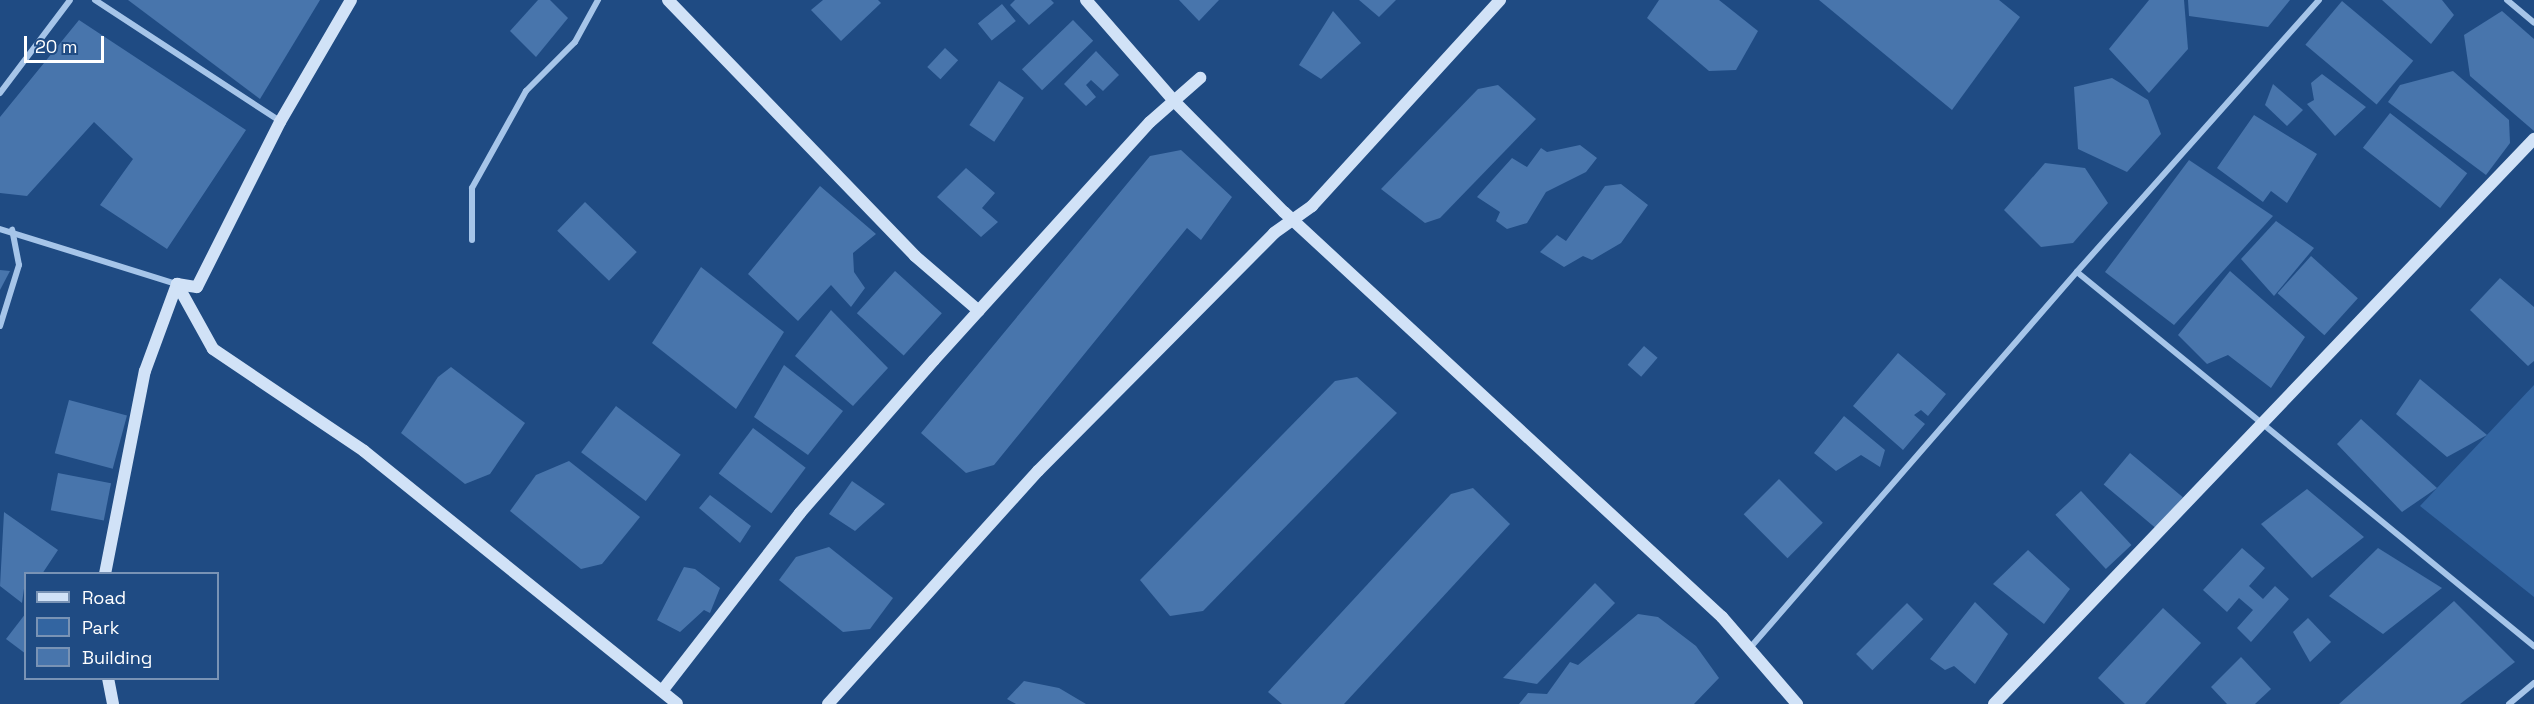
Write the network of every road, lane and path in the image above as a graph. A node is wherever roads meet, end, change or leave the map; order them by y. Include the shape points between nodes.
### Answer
1 (70, 0) edge
2 (95, 0) edge
3 (351, 0) edge
4 (598, 0) edge
5 (668, 0) edge
6 (1086, 0) edge
7 (1500, 0) edge
8 (2319, 0) edge
9 (2507, 0) edge
10 (2534, 23) edge
11 (1200, 78) dead end
12 (0, 93) edge
13 (1174, 101) junction
14 (280, 122) junction
15 (2534, 139) edge
16 (1293, 219) junction
17 (0, 229) edge
18 (12, 230) junction
19 (472, 240) dead end
20 (2077, 272) junction
21 (177, 284) junction
22 (979, 311) junction
23 (0, 326) edge
24 (2263, 423) junction
25 (105, 572) edge
26 (2534, 646) edge
27 (1749, 649) junction
28 (108, 680) edge
29 (2534, 683) edge
30 (662, 691) junction
31 (113, 704) edge
32 (677, 704) edge
33 (828, 704) edge
34 (1797, 704) edge
35 (1994, 704) edge
36 (2508, 704) edge

1 - 12 street
2 - 14 street
3 - 14 street
4 - 19 street via 575,42 526,91 472,188
5 - 22 street via 915,256
6 - 13 street
7 - 16 street via 1312,206
8 - 20 street
9 - 10 street
11 - 13 street
13 - 16 street
13 - 22 street
14 - 21 street via 197,287
15 - 24 street
16 - 27 street via 1722,617
16 - 33 street via 1038,471
17 - 18 street
18 - 21 street
18 - 23 street via 19,265
20 - 24 street
20 - 27 street
21 - 25 street via 145,372
21 - 30 street via 213,349 364,451
22 - 30 street via 800,513
24 - 26 street
24 - 35 street
27 - 34 street
28 - 31 street
29 - 36 street
30 - 32 street

